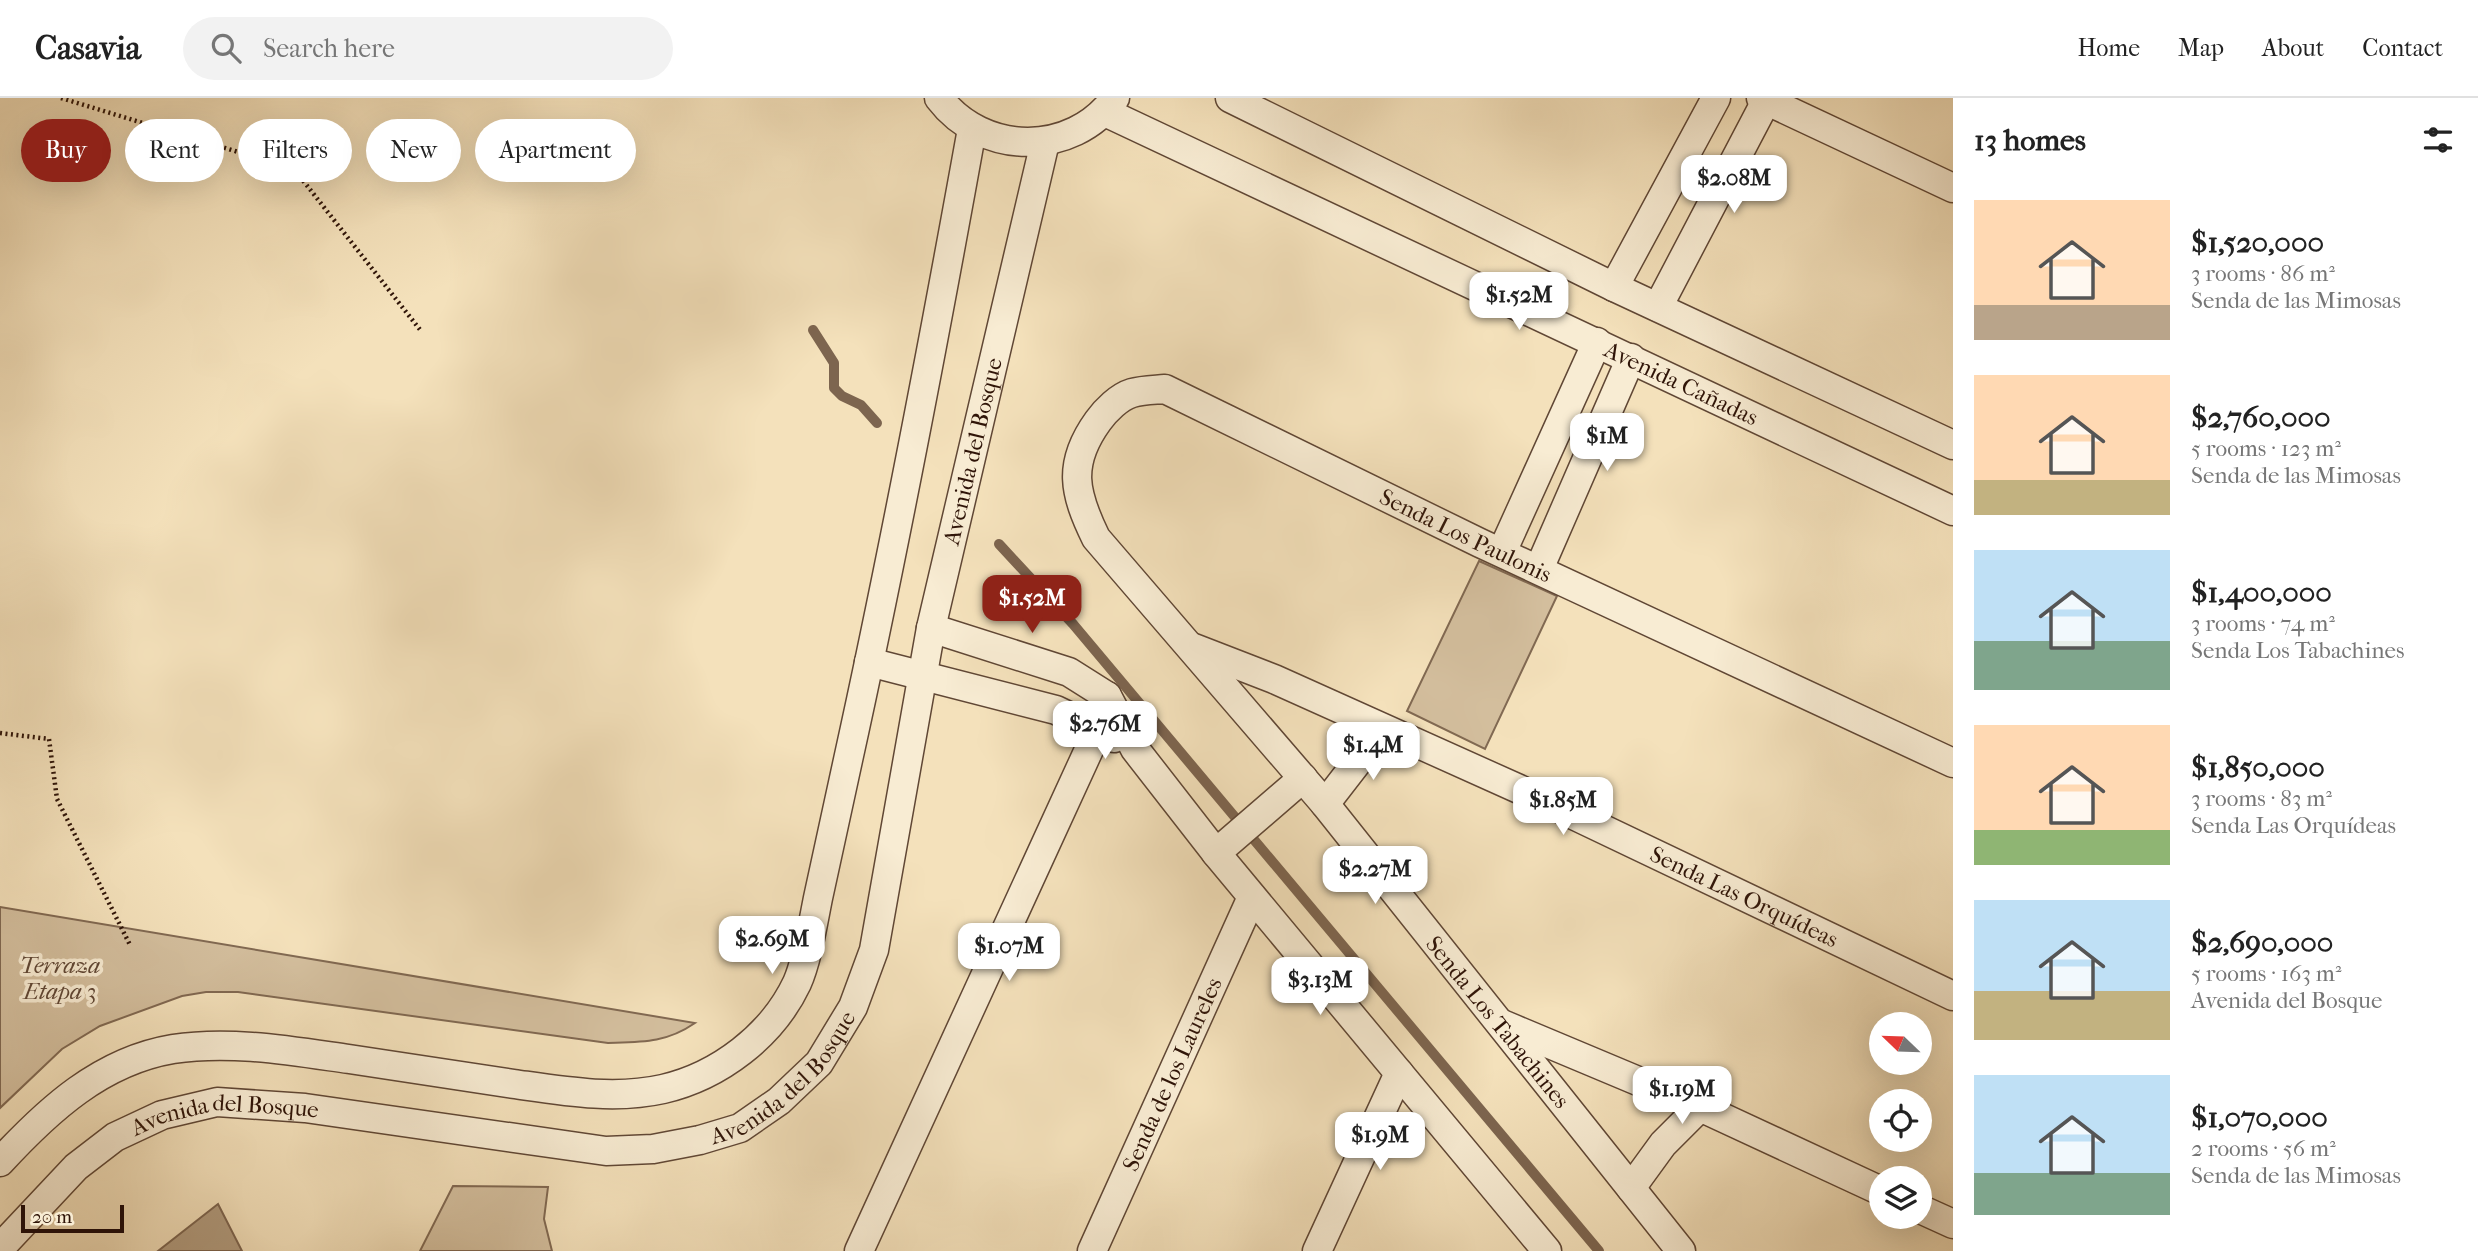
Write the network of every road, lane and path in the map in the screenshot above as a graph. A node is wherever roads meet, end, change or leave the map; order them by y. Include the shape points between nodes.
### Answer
1 (61, 98) edge
2 (939, 98) edge
3 (1230, 98) edge
4 (1716, 98) edge
5 (1763, 99) edge
6 (1110, 105) edge
7 (972, 129) junction
8 (1045, 142) junction
9 (1953, 188) edge
10 (1614, 287) junction
11 (1658, 307) junction
12 (421, 331) dead end
13 (1597, 342) junction
14 (1631, 358) junction
15 (1953, 445) edge
16 (1953, 511) edge
17 (1096, 538) joint
18 (1502, 552) junction
19 (1539, 569) junction
20 (931, 628) junction
21 (1188, 645) junction
22 (869, 662) junction
23 (922, 675) junction
24 (1107, 696) junction
25 (1383, 729) junction
26 (1098, 730) junction
27 (0, 733) edge
28 (1135, 749) junction
29 (1953, 763) edge
30 (1303, 778) junction
31 (1325, 804) junction
32 (1216, 853) junction
33 (1252, 897) junction
34 (130, 945) dead end
35 (1953, 996) edge
36 (1499, 1023) junction
37 (1399, 1073) junction
38 (1700, 1107) junction
39 (0, 1162) edge
40 (1869, 1185) edge
41 (1631, 1188) junction
42 (1932, 1214) edge
43 (1953, 1224) edge
44 (0, 1248) edge
45 (1543, 1249) edge
46 (859, 1251) edge
47 (1092, 1251) edge
48 (1317, 1251) edge
49 (1681, 1251) edge

1 - 12 path via 294,169
2 - 7 street
3 - 10 street
4 - 10 street
5 - 9 street
5 - 11 street
6 - 8 street via 1087,126
6 - 13 street, Avenida Cañadas
7 - 8 street via 1007,142
7 - 22 street, Avenida del Bosque
8 - 20 street, Avenida del Bosque
10 - 11 street
11 - 15 street
13 - 14 street, Avenida Cañadas
13 - 18 street
14 - 16 street, Avenida Cañadas
14 - 19 street
17 - 18 street, Senda Los Paulonis via 1080,506 1076,471 1086,438 1106,410 1130,393 1165,389
17 - 21 street, Senda Los Tabachines
18 - 19 street, Senda Los Paulonis
19 - 29 street, Senda Los Paulonis
20 - 23 street, Avenida del Bosque
20 - 24 street via 1069,672
21 - 25 street, Senda Las Orquídeas
21 - 30 street, Senda Los Tabachines
22 - 23 street
22 - 39 street, Avenida del Bosque via 797,982 771,1023 746,1049 720,1066 661,1090 616,1095 310,1054 219,1045 171,1049 118,1065 70,1094
23 - 26 street via 1056,710
23 - 44 street, Avenida del Bosque via 874,950 853,1007 819,1063 779,1101 740,1128 653,1149 606,1151 305,1108 217,1102 162,1115 115,1137 76,1167
24 - 26 street
24 - 28 street
25 - 31 street
25 - 35 street, Senda Las Orquídeas
26 - 28 street
26 - 46 street
27 - 34 path via 49,739 57,799
28 - 32 street
30 - 31 street, Senda Los Tabachines
30 - 32 street
31 - 36 street, Senda Los Tabachines
32 - 33 street
33 - 37 street
33 - 47 street, Senda de los Laureles
36 - 38 street
36 - 41 street, Senda Los Tabachines
37 - 45 street
37 - 48 street
38 - 40 street
38 - 41 street via 1663,1144
41 - 49 street, Senda Los Tabachines
42 - 43 street

